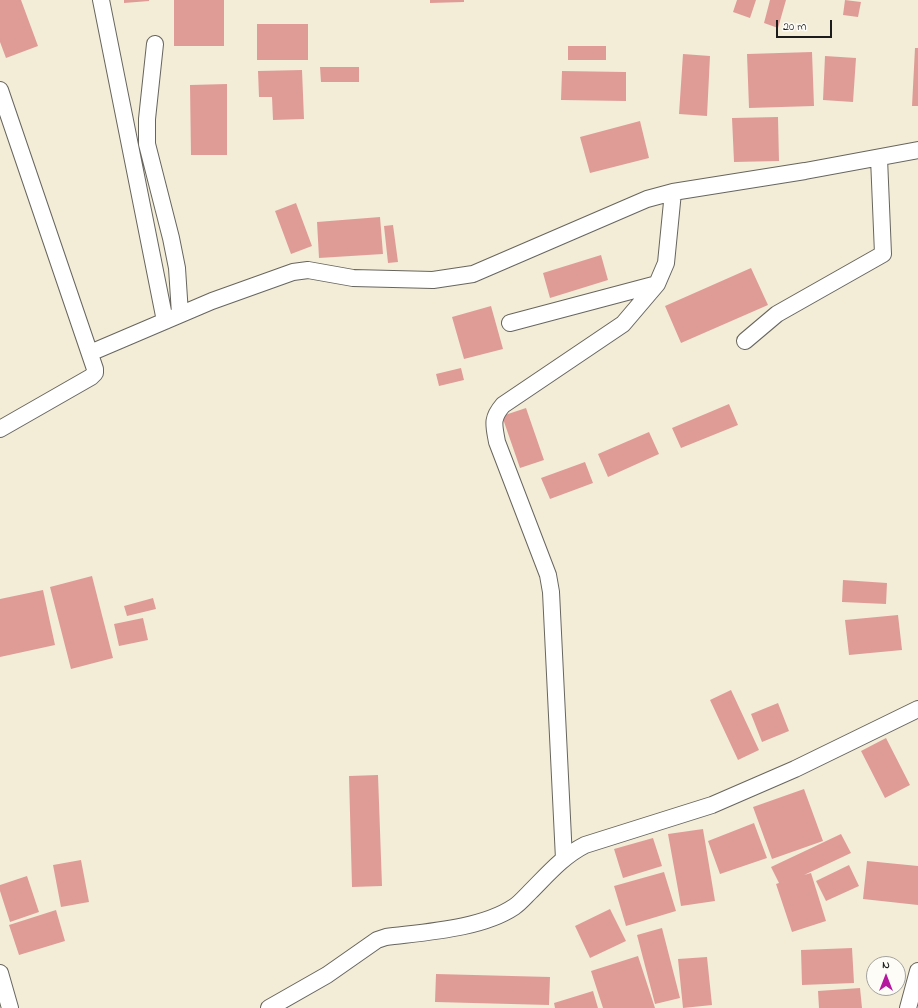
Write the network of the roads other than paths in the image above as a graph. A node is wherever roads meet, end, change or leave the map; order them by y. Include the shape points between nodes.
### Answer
1 (101, 0) edge
2 (155, 44) dead end
3 (0, 90) edge
4 (918, 150) edge
5 (879, 158) junction
6 (673, 192) junction
7 (657, 284) junction
8 (180, 314) junction
9 (165, 321) junction
10 (510, 323) dead end
11 (745, 341) dead end
12 (90, 353) junction
13 (0, 429) edge
14 (918, 709) edge
15 (564, 859) junction
16 (918, 971) edge
17 (0, 974) edge
18 (10, 1008) edge
19 (269, 1008) edge
20 (908, 1008) edge

1 - 9 street
2 - 8 street via 147,144 177,268
3 - 12 street
4 - 5 street
5 - 6 street
5 - 11 street via 883,254 777,314
6 - 7 street via 666,263
6 - 8 street via 647,199 473,274 433,280 353,278 308,270 293,272
7 - 10 street
7 - 15 street via 623,324 503,405 496,414 494,426 496,442 548,575
8 - 9 street
9 - 12 street
12 - 13 street via 96,369 91,377
14 - 15 street via 795,769 712,805 585,845
15 - 19 street via 514,907 465,926 377,940 327,975
16 - 20 street
17 - 18 street

